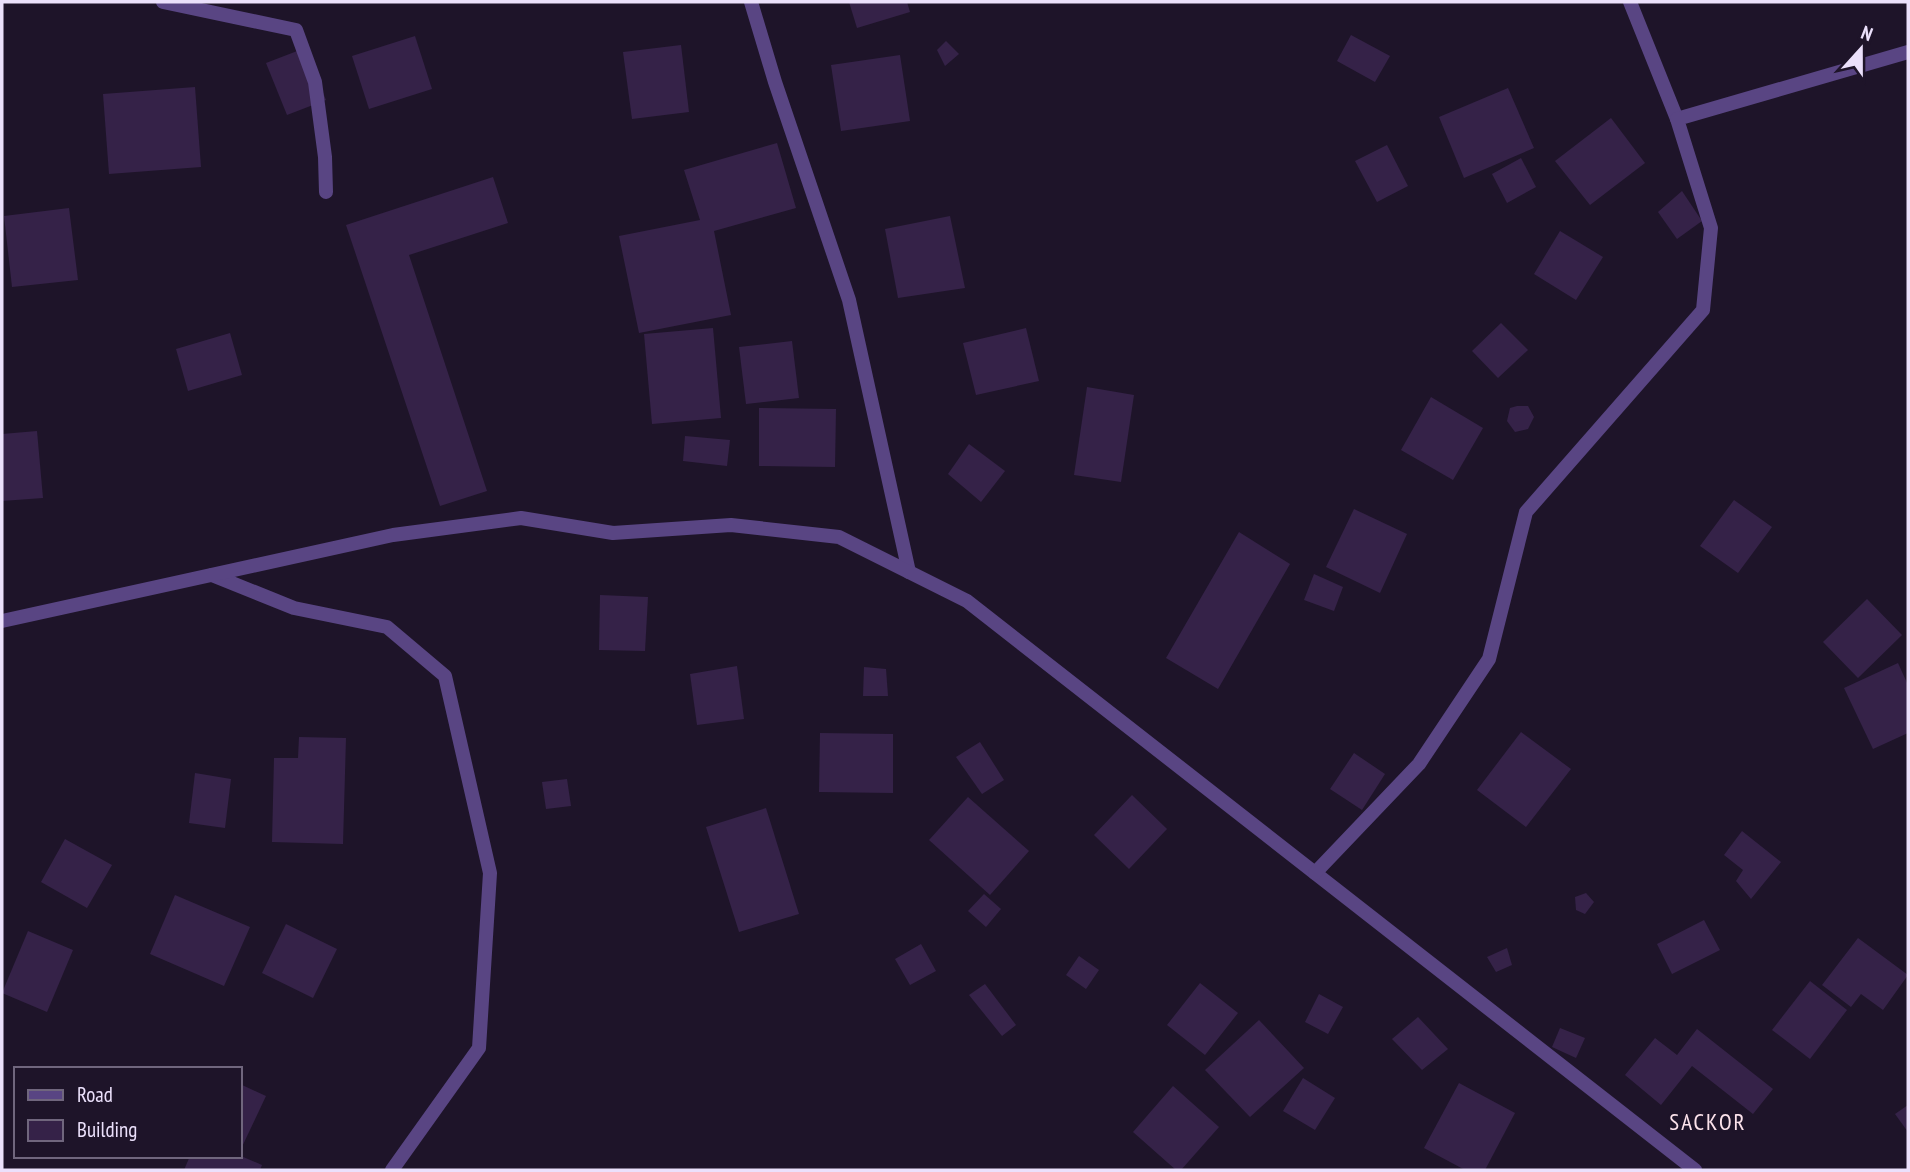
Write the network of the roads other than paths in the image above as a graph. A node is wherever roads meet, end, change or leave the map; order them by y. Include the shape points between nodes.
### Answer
1 (163, 2) edge
2 (751, 2) edge
3 (1630, 2) edge
4 (1908, 52) edge
5 (1677, 119) junction
6 (326, 192) dead end
7 (909, 572) junction
8 (212, 575) junction
9 (2, 621) edge
10 (1315, 873) junction
11 (392, 1170) edge
12 (1695, 1170) edge

1 - 6 street via 296,30 315,82
2 - 7 street via 849,300
3 - 5 street
4 - 5 street
5 - 10 street via 1711,229 1703,310 1526,512 1489,659 1419,764
7 - 8 street via 839,537 731,525 613,533 521,518 393,535
7 - 10 street via 967,601
8 - 9 street
8 - 11 street via 294,608 387,627 445,676 490,873 479,1048
10 - 12 street

